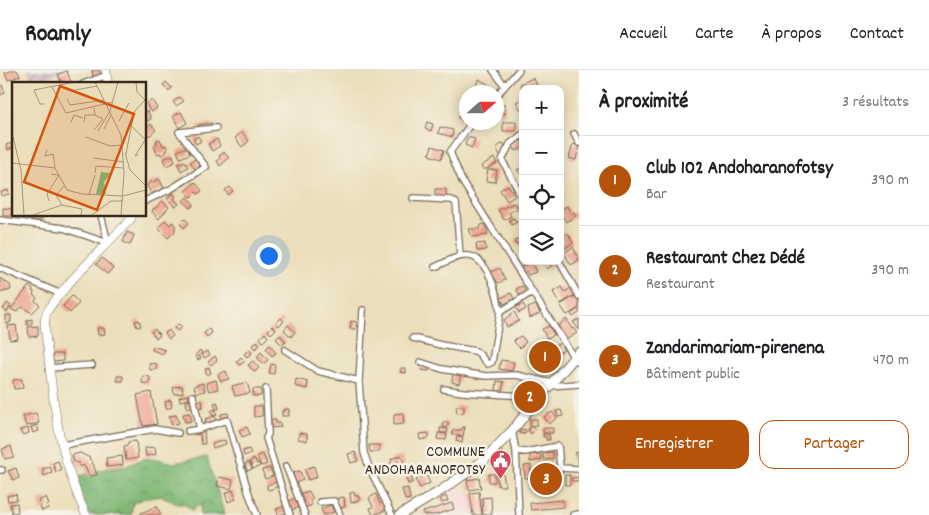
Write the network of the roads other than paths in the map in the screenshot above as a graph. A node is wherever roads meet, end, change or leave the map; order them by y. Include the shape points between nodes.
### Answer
1 (493, 70) edge
2 (519, 70) edge
3 (106, 73) edge
4 (86, 82) edge
5 (505, 86) joint
6 (216, 128) dead end
7 (466, 130) edge
8 (574, 134) dead end
9 (519, 137) edge
10 (579, 143) edge
11 (519, 192) edge
12 (414, 198) dead end
13 (146, 200) edge
14 (101, 216) edge
15 (132, 216) edge
16 (0, 220) edge
17 (108, 243) junction
18 (460, 256) junction
19 (561, 265) edge
20 (435, 267) dead end
21 (0, 268) edge
22 (532, 292) junction
23 (61, 294) junction
24 (579, 296) edge
25 (363, 310) dead end
26 (500, 312) junction
27 (413, 338) dead end
28 (286, 350) dead end
29 (577, 357) edge
30 (420, 362) dead end
31 (92, 365) dead end
32 (49, 368) junction
33 (360, 381) junction
34 (551, 384) junction
35 (579, 384) edge
36 (266, 389) dead end
37 (444, 389) dead end
38 (193, 396) dead end
39 (535, 402) junction
40 (200, 429) junction
41 (188, 431) dead end
42 (512, 431) junction
43 (178, 433) dead end
44 (62, 445) junction
45 (516, 451) junction
46 (286, 466) dead end
47 (579, 469) edge
48 (320, 502) dead end
49 (579, 514) edge
50 (86, 515) edge
51 (257, 515) edge
52 (290, 515) edge
53 (305, 515) edge
54 (340, 515) edge
55 (392, 515) edge
56 (400, 515) edge
57 (519, 515) edge
58 (574, 515) edge

1 - 5 street
2 - 5 street
3 - 4 street
6 - 13 street via 178,132 206,167 171,189
7 - 22 street via 450,152 453,162
8 - 10 street
9 - 11 street via 510,144 502,160
12 - 18 street via 452,200 456,203
14 - 17 street
15 - 17 street
16 - 17 street via 63,228
17 - 23 street via 83,266
18 - 20 street
18 - 26 street via 476,258 489,273
19 - 24 street
21 - 23 street
22 - 26 street
22 - 29 street
23 - 32 street via 46,314
25 - 33 street
26 - 27 street via 492,362 488,364 475,351
28 - 33 street via 318,371
29 - 34 main road
30 - 34 street via 442,369 486,376 516,375
31 - 32 street
32 - 44 street
33 - 55 street via 364,453
34 - 35 street
34 - 39 main road
36 - 52 street via 266,438
37 - 39 street via 523,396
38 - 40 street
39 - 42 main road
40 - 41 street
40 - 51 street via 227,420
42 - 45 street
42 - 56 main road via 483,461
43 - 44 street via 155,429
44 - 50 street via 67,468
45 - 47 street via 558,446 560,468
45 - 57 street
46 - 53 street
48 - 54 street via 334,501
49 - 58 street

